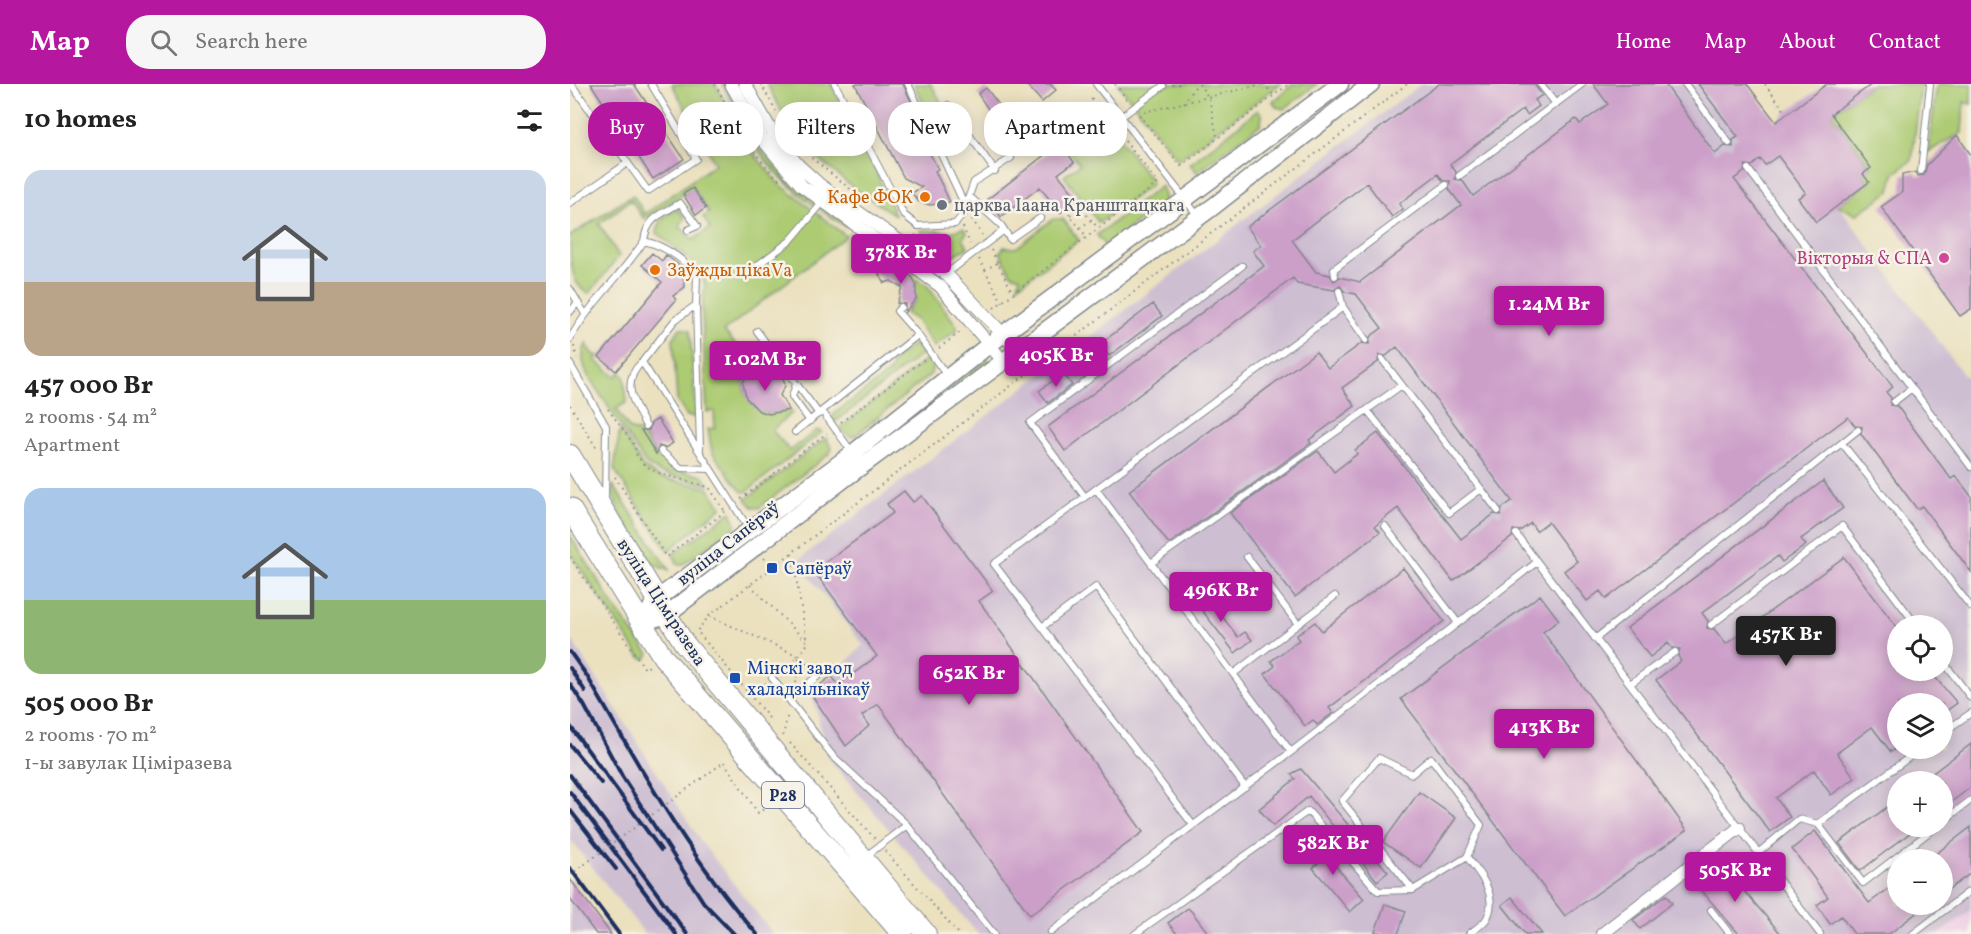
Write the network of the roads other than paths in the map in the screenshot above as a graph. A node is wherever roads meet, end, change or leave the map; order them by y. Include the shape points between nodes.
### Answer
1 (571, 84) edge
2 (651, 84) edge
3 (731, 84) edge
4 (745, 84) edge
5 (835, 84) edge
6 (908, 84) edge
7 (1096, 84) edge
8 (1150, 84) edge
9 (1340, 84) edge
10 (1371, 84) edge
11 (1540, 84) edge
12 (1582, 84) edge
13 (1685, 84) edge
14 (1930, 84) edge
15 (1163, 86) dead end
16 (1156, 92) junction
17 (1110, 102) edge
18 (1556, 104) junction
19 (1127, 115) edge
20 (1127, 125) edge
21 (972, 139) edge
22 (1729, 144) dead end
23 (1011, 158) dead end
24 (626, 164) junction
25 (1748, 169) dead end
26 (995, 171) junction
27 (1921, 171) dead end
28 (1459, 176) dead end
29 (1446, 185) dead end
30 (969, 196) junction
31 (1185, 200) junction
32 (823, 202) junction
33 (570, 203) edge
34 (967, 210) junction
35 (1198, 217) junction
36 (1040, 218) dead end
37 (688, 230) dead end
38 (1004, 230) junction
39 (644, 241) junction
40 (920, 261) junction
41 (1242, 266) dead end
42 (751, 270) dead end
43 (946, 274) junction
44 (1335, 276) dead end
45 (936, 282) junction
46 (570, 290) edge
47 (1339, 291) dead end
48 (578, 302) junction
49 (696, 306) junction
50 (902, 307) dead end
51 (1343, 307) junction
52 (570, 312) edge
53 (585, 314) junction
54 (757, 331) dead end
55 (1005, 334) junction
56 (918, 335) junction
57 (573, 338) edge
58 (1366, 340) dead end
59 (990, 344) junction
60 (1018, 350) junction
61 (777, 359) junction
62 (1382, 359) dead end
63 (1003, 361) junction
64 (642, 362) junction
65 (570, 364) edge
66 (758, 370) dead end
67 (948, 377) junction
68 (1402, 385) junction
69 (798, 386) junction
70 (1912, 388) junction
71 (1894, 402) dead end
72 (1367, 410) junction
73 (820, 413) junction
74 (810, 421) junction
75 (646, 426) dead end
76 (1858, 430) dead end
77 (795, 432) dead end
78 (1842, 443) junction
79 (700, 450) junction
80 (661, 451) dead end
81 (853, 453) junction
82 (570, 455) edge
83 (1971, 467) edge
84 (710, 469) junction
85 (1095, 489) junction
86 (1481, 489) junction
87 (1085, 497) junction
88 (570, 508) edge
89 (605, 511) junction
90 (1498, 511) dead end
91 (1385, 526) dead end
92 (750, 530) junction
93 (1516, 534) dead end
94 (1247, 557) dead end
95 (1537, 562) junction
96 (1150, 563) junction
97 (1335, 596) dead end
98 (661, 607) junction
99 (1971, 608) edge
100 (1909, 615) edge
101 (640, 623) junction
102 (1458, 623) junction
103 (1298, 624) junction
104 (1711, 625) dead end
105 (1042, 627) junction
106 (1595, 639) junction
107 (1675, 652) dead end
108 (1233, 674) junction
109 (1953, 674) edge
110 (818, 676) road end
111 (772, 678) road end
112 (1630, 684) junction
113 (1971, 698) edge
114 (789, 701) junction
115 (1971, 713) edge
116 (1953, 726) edge
117 (1291, 752) junction
118 (1907, 759) edge
119 (1245, 787) junction
120 (1971, 800) edge
121 (1953, 814) edge
122 (1818, 824) junction
123 (907, 825) junction
124 (1193, 825) junction
125 (1739, 828) junction
126 (1922, 837) edge
127 (1758, 853) junction
128 (1467, 857) junction
129 (862, 859) junction
130 (1413, 890) junction
131 (1971, 890) edge
132 (1711, 910) dead end
133 (1051, 932) dead end
134 (902, 934) edge
135 (926, 934) edge
136 (994, 934) edge
137 (1135, 934) edge
138 (1469, 934) edge
139 (1602, 934) edge
140 (1730, 934) edge
141 (1820, 934) edge
142 (1912, 934) edge

1 - 24 lane
2 - 24 lane via 696,159 648,191
3 - 32 street via 762,139 802,186
4 - 40 street via 776,139 798,165
5 - 34 lane via 904,215 918,226 946,226 960,221
6 - 34 lane
7 - 17 lane
8 - 16 lane
9 - 31 main road, вуліца Сапёраў
10 - 35 main road, вуліца Сапёраў
11 - 18 lane
12 - 18 lane
13 - 22 lane
14 - 27 lane
15 - 16 lane
16 - 19 lane
18 - 28 lane
20 - 31 lane
21 - 26 lane
23 - 26 lane
24 - 33 lane
25 - 70 lane
26 - 30 lane via 974,182
29 - 44 lane via 1334,269
30 - 34 lane
30 - 38 lane
31 - 35 lane
31 - 55 main road, вуліца Сапёраў
32 - 40 street
32 - 42 lane via 790,241
35 - 60 main road, вуліца Сапёраў
36 - 38 lane via 1010,239
37 - 39 lane via 697,226 681,204 653,219 646,227
38 - 43 lane
39 - 49 lane via 661,245 697,275
39 - 53 lane
40 - 43 street
40 - 45 street
41 - 87 lane via 1029,423
43 - 45 street
43 - 55 street
45 - 59 street
46 - 48 lane
47 - 51 lane
48 - 52 lane
48 - 53 lane
49 - 64 lane via 675,320
49 - 79 lane
50 - 56 lane via 897,311
51 - 58 lane
51 - 85 lane
53 - 57 lane
54 - 61 lane
55 - 59 main road, вуліца Сапёраў
55 - 60 street
56 - 67 lane
56 - 73 lane
59 - 63 street
59 - 67 main road, вуліца Сапёраў
60 - 63 main road, вуліца Сапёраў
61 - 66 lane
61 - 69 lane
62 - 68 lane
63 - 98 main road, вуліца Сапёраў
64 - 75 lane via 630,377 631,398
64 - 79 lane
65 - 89 lane via 606,426
67 - 81 main road, вуліца Сапёраў
68 - 72 lane
68 - 86 lane
69 - 73 lane
69 - 74 lane via 792,397
70 - 71 lane
70 - 83 lane
72 - 86 lane via 1449,513
72 - 96 lane
73 - 74 lane
73 - 81 lane
74 - 77 lane
76 - 78 lane
78 - 99 lane
78 - 106 lane
79 - 84 lane
80 - 84 lane via 681,468
81 - 92 main road, вуліца Сапёраў
82 - 89 main road, вуліца Ціміразева / Р28
84 - 92 lane
85 - 87 lane
85 - 96 lane
86 - 90 lane
87 - 105 lane via 994,564
88 - 101 main road, вуліца Ціміразева / Р28
89 - 98 main road, вуліца Ціміразева / Р28
91 - 102 lane
92 - 98 main road, вуліца Сапёраў
93 - 95 lane
94 - 103 lane
95 - 102 lane
95 - 106 lane
96 - 108 lane
97 - 103 lane
98 - 101 main road, вуліца Сапёраў
98 - 129 main road, вуліца Ціміразева / Р28 via 720,689
100 - 104 lane via 1842,526
101 - 134 main road, вуліца Ціміразева / Р28 via 663,657
102 - 117 lane
103 - 108 lane
105 - 119 lane via 1096,587
105 - 124 lane
106 - 112 lane
107 - 112 lane
108 - 117 lane
109 - 113 lane
110 - 114 lane
111 - 114 lane
112 - 125 lane
114 - 123 lane via 832,755
115 - 116 lane
117 - 119 lane
118 - 122 lane
119 - 124 lane
120 - 121 lane
122 - 126 lane via 1863,883
122 - 127 lane via 1799,819
123 - 129 lane
123 - 136 lane
124 - 133 lane
125 - 127 lane
125 - 139 street
127 - 141 lane
128 - 130 lane
128 - 130 lane via 1481,825 1431,758 1413,774 1379,758 1342,801
128 - 138 lane via 1487,882 1490,902 1487,918
129 - 135 main road, вуліца Ціміразева / Р28
130 - 137 lane via 1378,891 1308,811
131 - 142 lane
132 - 140 lane

